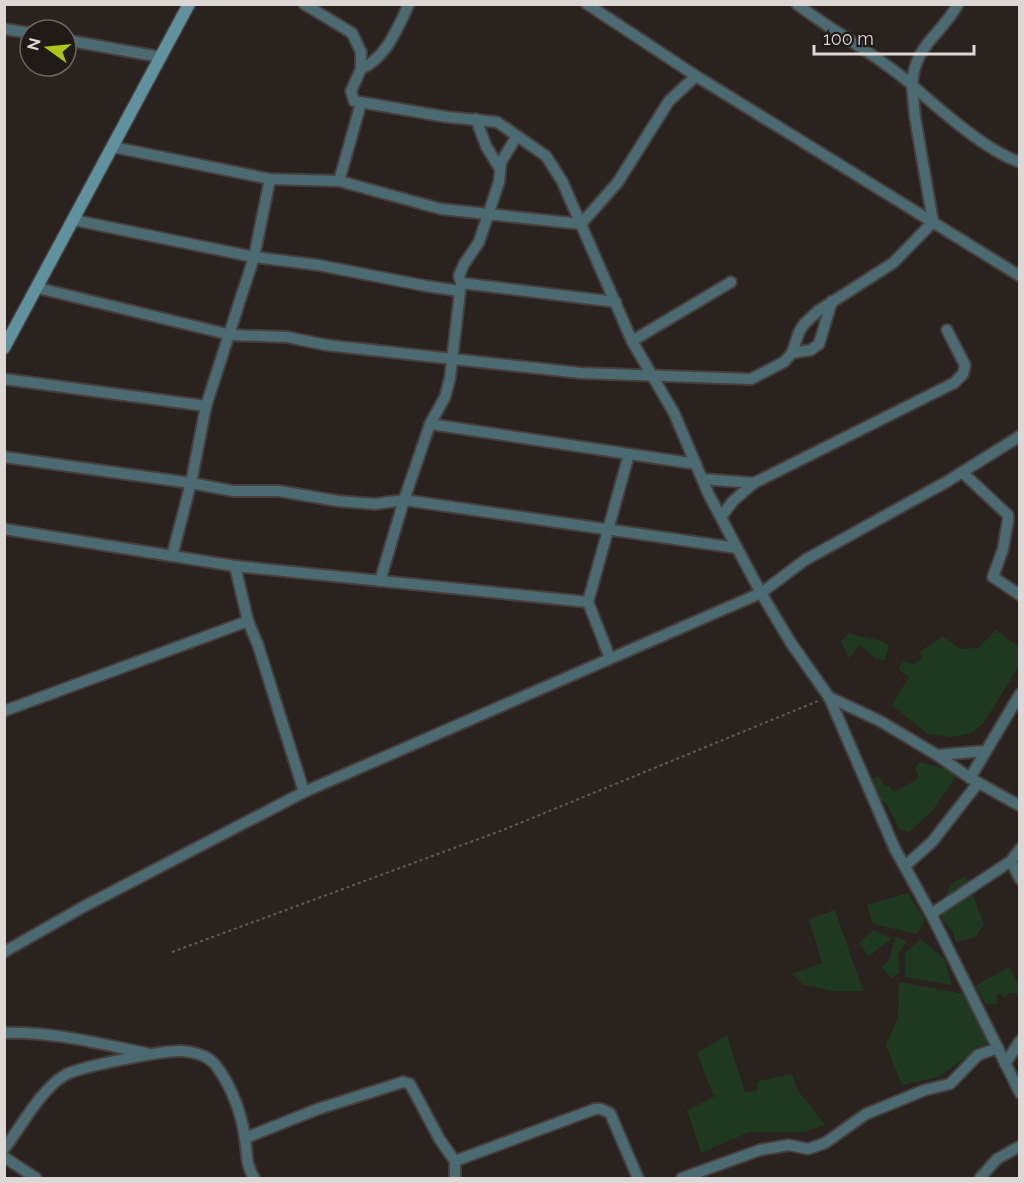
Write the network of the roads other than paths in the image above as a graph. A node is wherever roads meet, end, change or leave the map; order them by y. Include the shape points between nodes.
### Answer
1 (189, 4) edge
2 (304, 4) edge
3 (409, 4) edge
4 (587, 4) edge
5 (797, 4) edge
6 (958, 4) edge
7 (78, 42) edge
8 (160, 57) junction
9 (361, 69) junction
10 (696, 76) junction
11 (912, 85) junction
12 (361, 103) junction
13 (476, 119) junction
14 (517, 136) junction
15 (113, 147) junction
16 (1020, 162) edge
17 (500, 169) junction
18 (270, 179) junction
19 (339, 181) junction
20 (489, 213) junction
21 (74, 220) junction
22 (933, 222) junction
23 (581, 224) junction
24 (254, 257) junction
25 (1020, 276) edge
26 (730, 282) dead end
27 (460, 287) junction
28 (38, 288) junction
29 (832, 301) junction
30 (616, 302) junction
31 (946, 330) dead end
32 (231, 335) junction
33 (632, 341) junction
34 (4, 348) edge
35 (792, 353) junction
36 (452, 360) junction
37 (651, 376) junction
38 (4, 379) edge
39 (206, 406) junction
40 (430, 424) junction
41 (1020, 436) edge
42 (629, 454) junction
43 (4, 457) edge
44 (696, 464) junction
45 (962, 472) junction
46 (702, 479) junction
47 (191, 483) junction
48 (754, 483) junction
49 (404, 500) junction
50 (721, 517) junction
51 (4, 529) edge
52 (607, 529) junction
53 (737, 548) junction
54 (172, 556) junction
55 (235, 566) junction
56 (380, 581) junction
57 (761, 593) junction
58 (1020, 595) edge
59 (588, 602) junction
60 (248, 621) junction
61 (610, 658) junction
62 (1020, 694) edge
63 (829, 696) junction
64 (4, 711) edge
65 (986, 751) junction
66 (937, 754) junction
67 (974, 780) junction
68 (304, 792) junction
69 (1020, 806) edge
70 (1020, 849) edge
71 (1011, 861) junction
72 (905, 866) junction
73 (1020, 879) edge
74 (931, 914) junction
75 (4, 952) edge
76 (4, 1033) edge
77 (1020, 1041) edge
78 (998, 1048) junction
79 (153, 1055) junction
80 (1005, 1064) junction
81 (1020, 1093) edge
82 (245, 1138) junction
83 (1020, 1146) edge
84 (4, 1149) edge
85 (4, 1157) edge
86 (455, 1161) junction
87 (36, 1179) edge
88 (254, 1179) edge
89 (455, 1179) edge
90 (638, 1179) edge
91 (682, 1179) edge
92 (980, 1179) edge

1 - 8 street
2 - 9 street via 352,33 361,52
3 - 9 street via 384,51
4 - 10 street
5 - 11 street
6 - 11 street via 917,56
7 - 8 street
8 - 15 street
9 - 12 street via 351,91 354,101
10 - 22 street
10 - 23 street via 669,101 618,182
11 - 16 street via 992,149
11 - 22 street
12 - 13 street
12 - 19 street
13 - 14 street via 497,122
13 - 17 street
14 - 17 street
14 - 23 street via 546,156
15 - 18 street
15 - 21 street
17 - 20 street
18 - 19 street
18 - 24 street
19 - 20 street via 441,209
20 - 23 street
20 - 27 street via 479,242 459,276
21 - 24 street
21 - 28 street
22 - 25 street
22 - 29 street via 893,263
23 - 30 street
24 - 27 street via 426,286
24 - 32 street
26 - 33 street
27 - 30 street
27 - 36 street
28 - 32 street
28 - 34 street
29 - 35 street via 804,324
29 - 35 street via 819,344 811,350
30 - 33 street
31 - 48 street via 965,365 954,383
32 - 36 street via 287,337
32 - 39 street
33 - 37 street
35 - 37 street via 784,362 751,379
36 - 37 street via 581,374
36 - 40 street via 445,397
37 - 44 street via 674,413
38 - 39 street
39 - 47 street
40 - 42 street
40 - 49 street
41 - 45 street
42 - 44 street
42 - 52 street
43 - 47 street
44 - 46 street
45 - 57 street via 806,560
45 - 58 street via 1008,515 1003,549 993,577
46 - 48 street
46 - 50 street
47 - 49 street via 233,491 279,492 375,504
47 - 54 street
48 - 50 street
49 - 52 street
49 - 56 street
50 - 53 street
51 - 54 street
52 - 53 street
52 - 59 street
53 - 57 street
54 - 55 street
55 - 56 street
55 - 60 street
56 - 59 street
57 - 61 street
57 - 63 street
59 - 61 street
60 - 64 street
60 - 68 street
61 - 68 street
62 - 65 street
63 - 66 street
63 - 72 street
65 - 66 street
65 - 67 street
66 - 67 street
67 - 69 street
67 - 72 street via 932,842
68 - 75 street
70 - 71 street
71 - 73 street
71 - 74 street
72 - 74 street
74 - 78 street
76 - 79 street via 69,1038
77 - 80 street
78 - 80 street
78 - 91 street via 978,1055 951,1084 866,1114 825,1143 808,1149 789,1144 760,1150
79 - 82 street via 179,1051 211,1059 231,1090
79 - 84 street via 66,1074 48,1089
80 - 81 street
82 - 86 street via 403,1082 410,1084
82 - 88 street via 247,1166
83 - 92 street via 997,1159
85 - 87 street
86 - 89 street
86 - 90 street via 602,1109 610,1113

